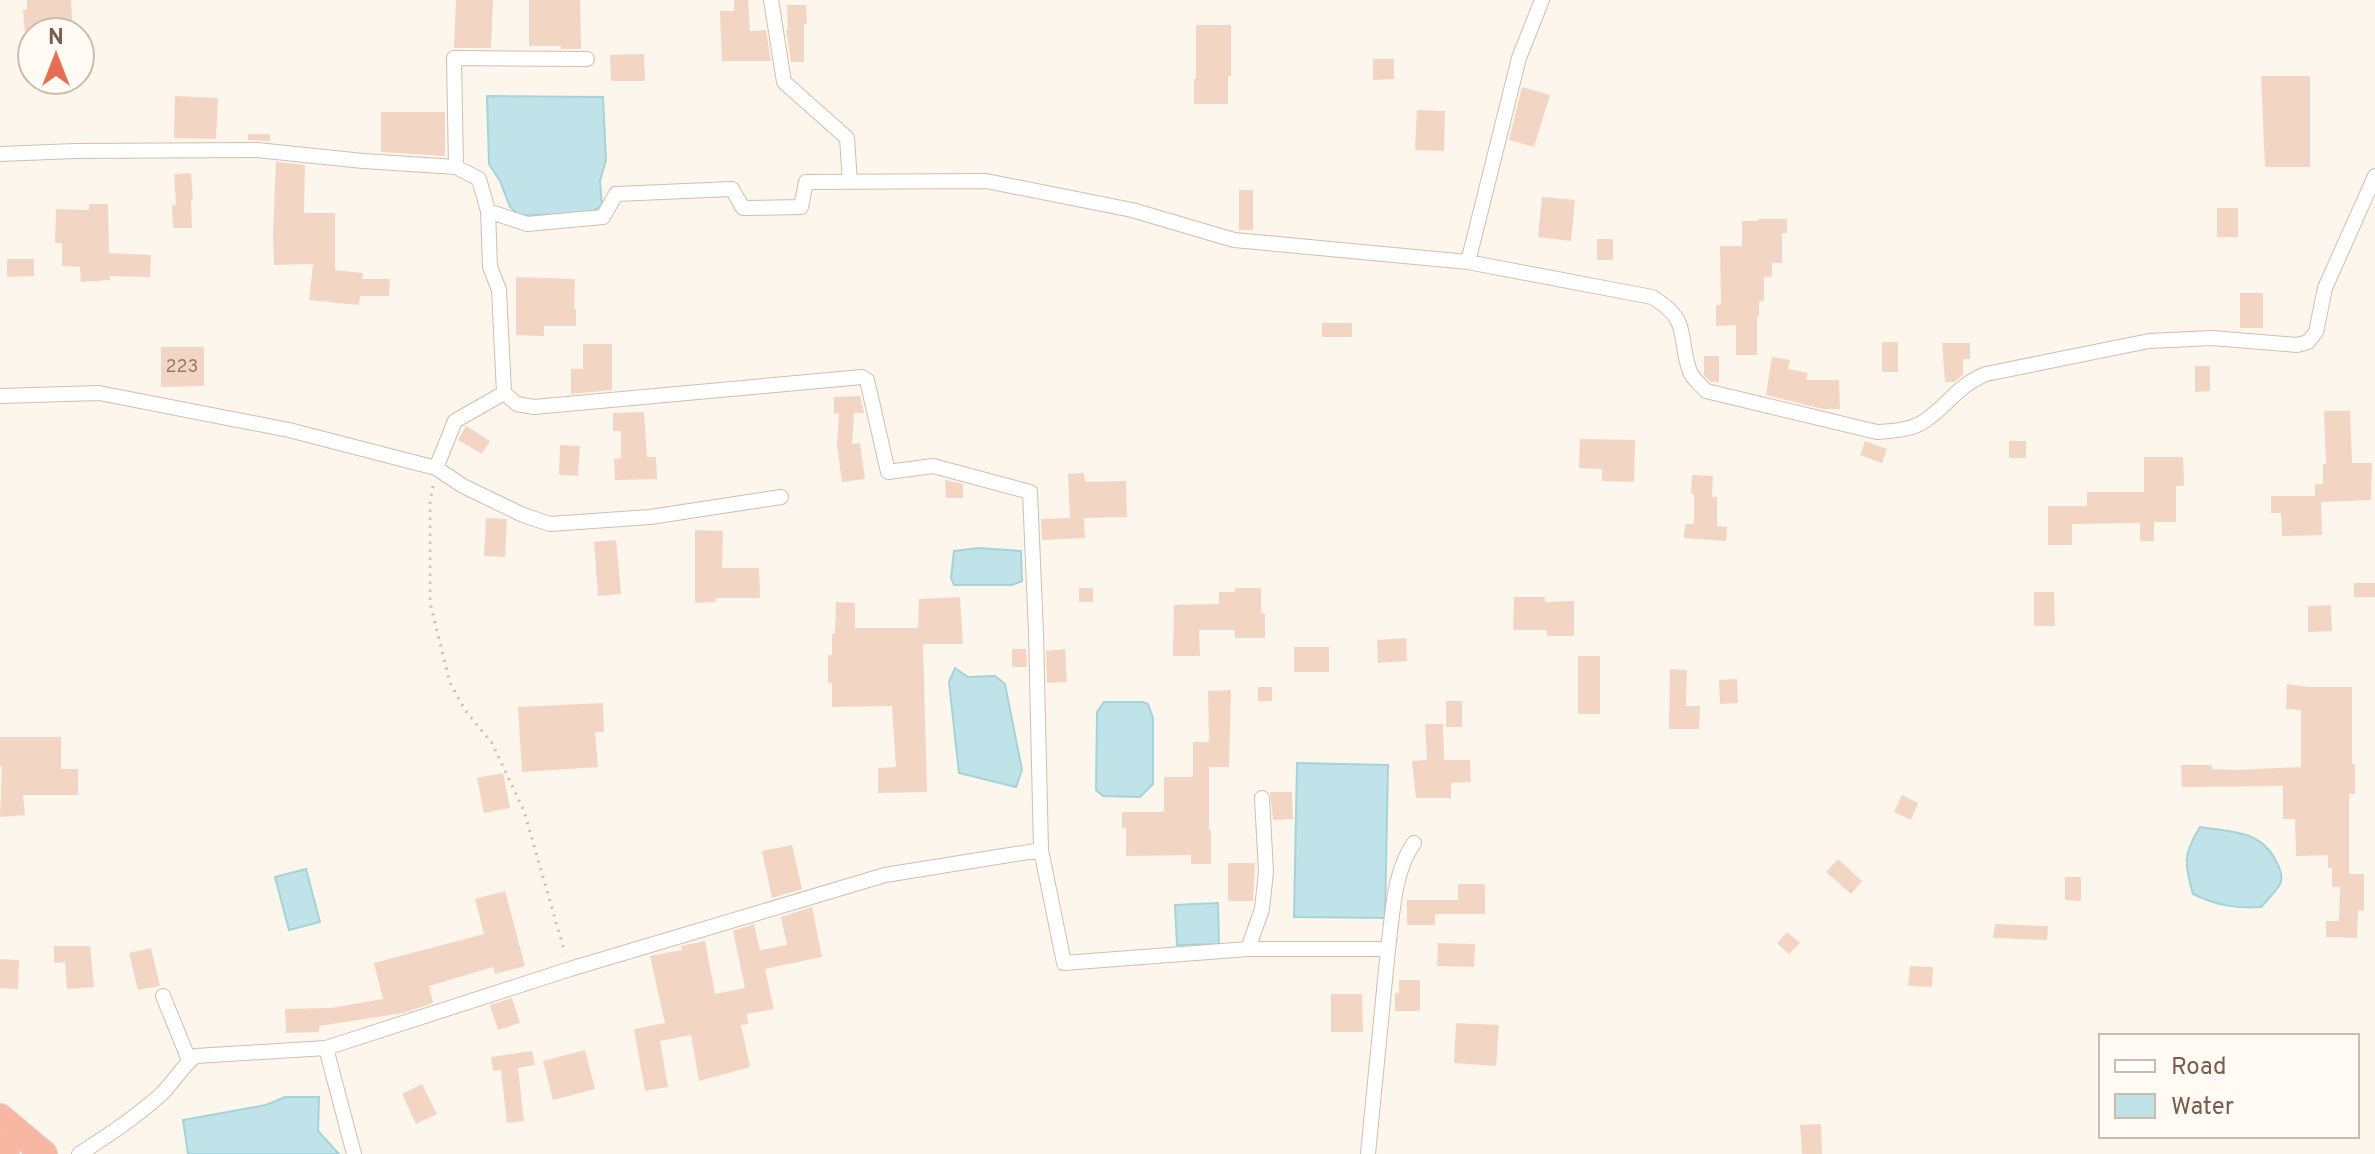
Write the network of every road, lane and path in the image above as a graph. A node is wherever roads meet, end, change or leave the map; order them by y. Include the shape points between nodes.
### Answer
1 (771, 0) edge
2 (1542, 0) edge
3 (587, 59) dead end
4 (0, 154) edge
5 (456, 167) junction
6 (2375, 176) edge
7 (850, 182) junction
8 (488, 211) junction
9 (1468, 262) junction
10 (504, 393) junction
11 (0, 396) edge
12 (436, 468) junction
13 (781, 497) dead end
14 (1262, 798) dead end
15 (1414, 843) dead end
16 (1041, 850) junction
17 (1248, 949) junction
18 (1388, 949) junction
19 (570, 969) junction
20 (163, 996) dead end
21 (326, 1048) junction
22 (189, 1060) junction
23 (0, 1117) edge
24 (0, 1149) edge
25 (6, 1154) edge
26 (44, 1154) edge
27 (79, 1154) edge
28 (354, 1154) edge
29 (1368, 1154) edge

1 - 7 street via 784,82 847,138
2 - 9 street via 1519,58
3 - 5 street via 454,58
4 - 5 street via 257,150
5 - 8 street via 479,179
6 - 9 street via 2325,288 2316,332 2308,342 2149,341 1986,374 1969,380 1924,422 1898,431 1877,432 1706,391 1691,375 1681,324 1671,308 1652,297
7 - 8 street via 806,182 801,207 743,208 732,189 616,194 603,217 527,224
7 - 9 street via 986,181 1132,210 1234,240
8 - 10 street via 490,267 499,290
10 - 12 street via 455,421
10 - 16 street via 517,404 534,407 862,377 867,380 888,472 933,466 1030,492
11 - 12 street via 99,393 289,430
12 - 13 street via 463,486 550,524 650,517
12 - 19 path via 430,502 430,603 450,683 470,719 492,743 524,811
14 - 17 street via 1266,872 1262,909
15 - 18 street via 1398,877
16 - 17 street via 1064,963
16 - 19 street via 885,875
17 - 18 street
18 - 29 street
19 - 21 street
20 - 22 street
21 - 22 street via 204,1054
21 - 28 street
22 - 27 street via 156,1099
23 - 26 highway
24 - 25 highway

